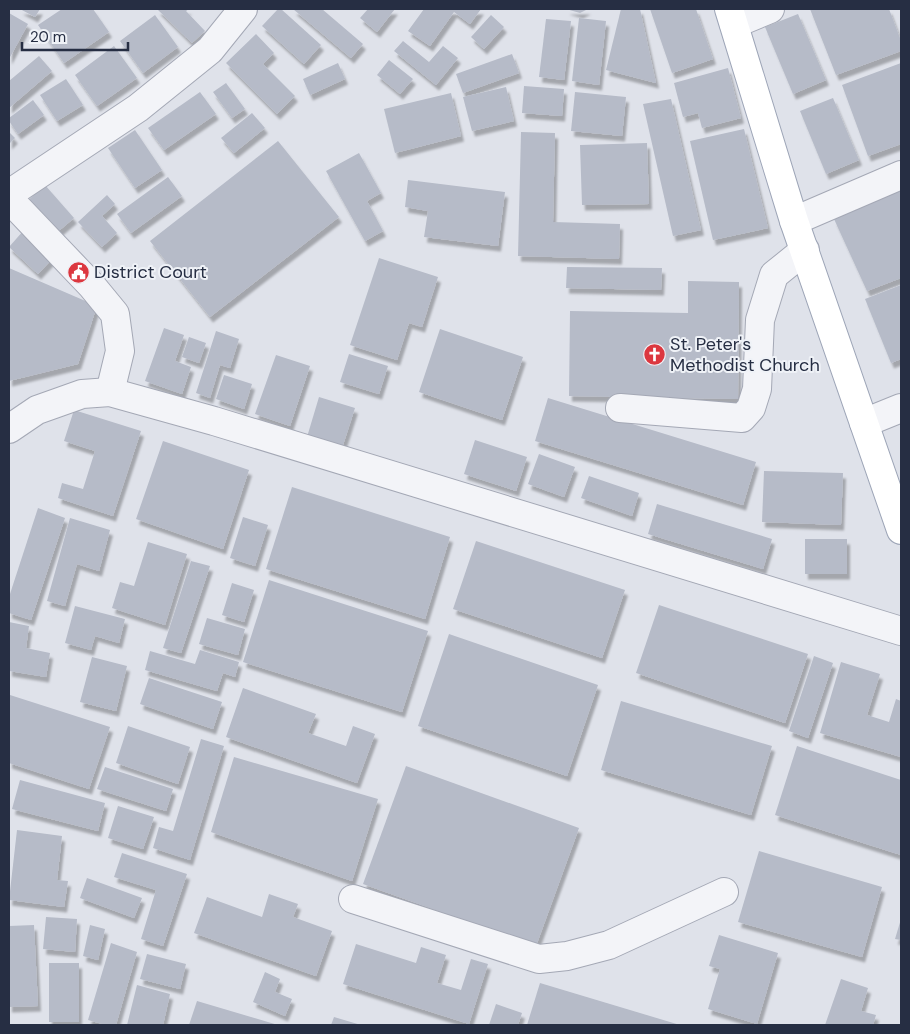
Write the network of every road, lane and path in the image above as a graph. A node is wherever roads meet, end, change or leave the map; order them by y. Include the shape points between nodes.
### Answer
1 (243, 9) edge
2 (770, 9) edge
3 (732, 16) edge
4 (901, 175) edge
5 (9, 194) edge
6 (9, 200) edge
7 (794, 221) junction
8 (805, 250) junction
9 (110, 392) junction
10 (620, 408) dead end
11 (901, 408) edge
12 (864, 423) junction
13 (9, 429) edge
14 (901, 530) edge
15 (901, 631) edge
16 (724, 892) dead end
17 (353, 899) dead end

1 - 5 street via 210,50 138,108
2 - 3 street
3 - 7 main road
4 - 7 street
6 - 9 street via 92,286 114,314 120,351
7 - 8 main road
8 - 10 street via 774,275 760,320 757,389 751,408 742,418
8 - 12 main road
9 - 13 street via 82,394 37,410
9 - 15 street
11 - 12 street
12 - 14 main road
16 - 17 street via 609,945 539,959

